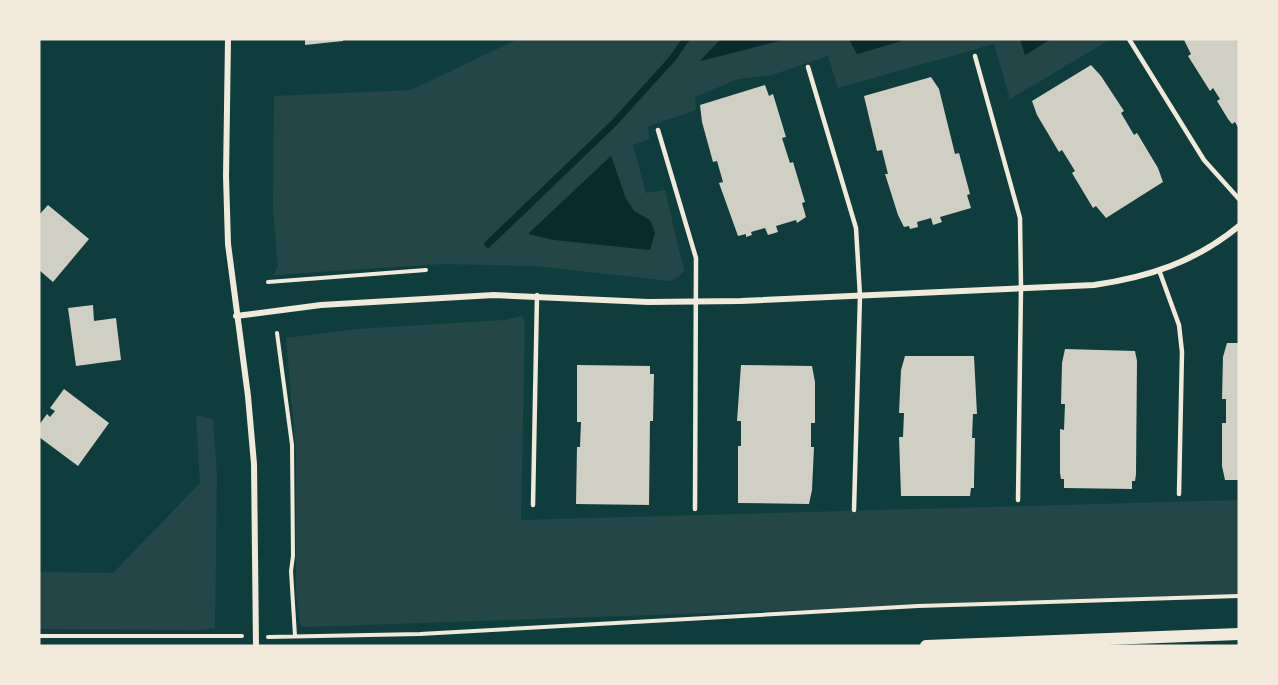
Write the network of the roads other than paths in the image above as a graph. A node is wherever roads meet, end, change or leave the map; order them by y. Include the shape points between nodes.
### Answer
1 (228, 39) edge
2 (1129, 39) edge
3 (975, 56) dead end
4 (808, 67) dead end
5 (658, 130) dead end
6 (1239, 199) edge
7 (1239, 226) edge
8 (1159, 270) junction
9 (1021, 288) junction
10 (537, 296) junction
11 (860, 296) junction
12 (696, 301) junction
13 (236, 316) junction
14 (1179, 494) dead end
15 (1018, 500) dead end
16 (533, 505) dead end
17 (695, 509) dead end
18 (854, 510) dead end
19 (1239, 634) edge
20 (256, 646) edge
21 (926, 646) edge

1 - 13 street via 226,187
2 - 6 lane via 1204,160
3 - 9 lane via 1020,218
4 - 11 lane via 856,228
5 - 12 lane via 696,258
7 - 8 street via 1221,241
8 - 9 street via 1094,285
8 - 14 lane via 1179,325 1182,352
9 - 11 street
9 - 15 lane
10 - 12 street
10 - 13 street via 321,305
10 - 16 lane
11 - 12 street
11 - 18 lane
12 - 17 lane
13 - 20 street via 254,464
19 - 21 main road

